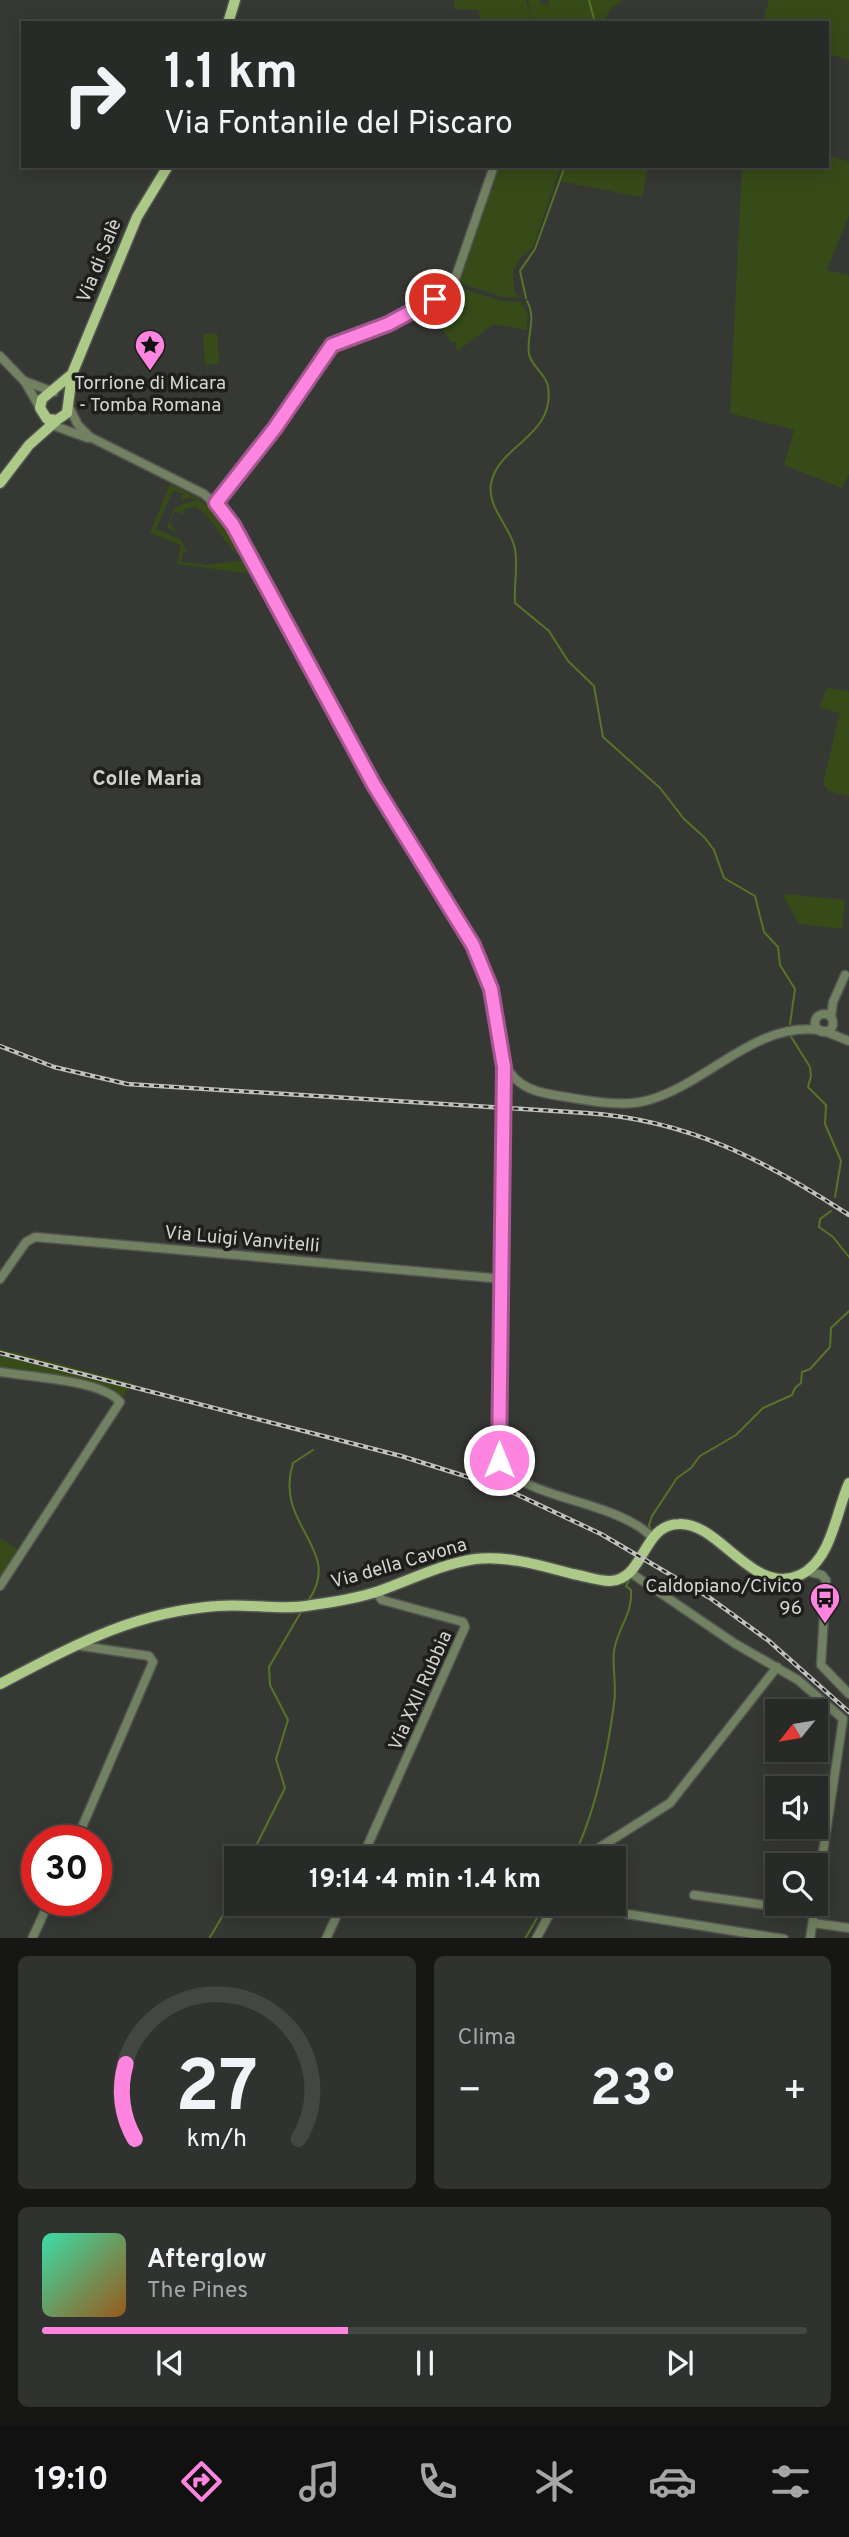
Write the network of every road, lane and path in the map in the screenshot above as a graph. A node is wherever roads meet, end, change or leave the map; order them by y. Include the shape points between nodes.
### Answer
1 (235, 0) edge
2 (229, 21) edge
3 (167, 168) edge
4 (493, 168) edge
5 (0, 356) edge
6 (72, 374) junction
7 (22, 379) junction
8 (50, 393) junction
9 (68, 405) junction
10 (40, 408) junction
11 (57, 423) junction
12 (94, 440) junction
13 (0, 484) edge
14 (216, 503) junction
15 (845, 975) dead end
16 (829, 1018) junction
17 (816, 1020) junction
18 (803, 1028) junction
19 (822, 1031) junction
20 (847, 1040) edge
21 (503, 1060) junction
22 (0, 1279) edge
23 (503, 1279) junction
24 (0, 1372) edge
25 (849, 1483) edge
26 (652, 1537) junction
27 (806, 1571) junction
28 (631, 1573) junction
29 (0, 1586) edge
30 (376, 1592) junction
31 (75, 1645) junction
32 (777, 1667) junction
33 (0, 1684) edge
34 (849, 1694) edge
35 (83, 1825) edge
36 (367, 1846) edge
37 (602, 1846) edge
38 (824, 1853) edge
39 (694, 1895) dead end
40 (765, 1905) edge
41 (627, 1914) dead end
42 (43, 1916) edge
43 (336, 1916) edge
44 (548, 1916) edge
45 (814, 1916) edge
46 (813, 1923) junction
47 (849, 1928) edge
48 (33, 1938) edge
49 (326, 1938) edge
50 (536, 1938) edge
51 (784, 1938) edge
52 (810, 1938) edge

1 - 2 main road
3 - 6 main road, Via di Salè via 137,217
4 - 14 street via 454,282 423,306 332,345
5 - 7 street
6 - 8 main road
6 - 9 main road, Via di Salè
7 - 8 street
7 - 10 street
8 - 9 main road via 63,396
8 - 10 main road
9 - 11 main road
9 - 12 street via 80,428
10 - 11 main road via 43,416
11 - 12 street
11 - 13 main road via 29,445
12 - 14 street
14 - 21 street via 233,525 374,785 479,957 491,989
15 - 16 street
16 - 17 street
16 - 19 street
16 - 20 street
17 - 18 street
17 - 19 street
18 - 19 street
18 - 21 street via 776,1034 668,1092 638,1102 534,1091 517,1082
19 - 20 street
21 - 23 street, bridge
22 - 23 street, Via Luigi Vanvitelli via 33,1237
23 - 26 street via 501,1465 540,1489 616,1513
24 - 29 street via 90,1387 120,1402
25 - 27 main road via 828,1541
26 - 27 main road via 667,1526 685,1524 766,1575 789,1578
26 - 28 main road
27 - 34 street via 826,1580 821,1665
28 - 30 main road, Via della Cavona via 610,1581 508,1560 475,1559
28 - 32 street
30 - 31 main road, Via della Cavona via 305,1606 217,1606 154,1615 116,1625
30 - 36 street, Via XXII Rubbia via 382,1600 463,1622 466,1627
31 - 33 main road, Via della Cavona
31 - 35 street via 149,1656 153,1662
32 - 37 street via 670,1803
32 - 38 street via 806,1686 844,1722
39 - 40 street
41 - 51 street
42 - 48 street
43 - 49 street
44 - 50 street
45 - 46 street
46 - 47 street
46 - 52 street

